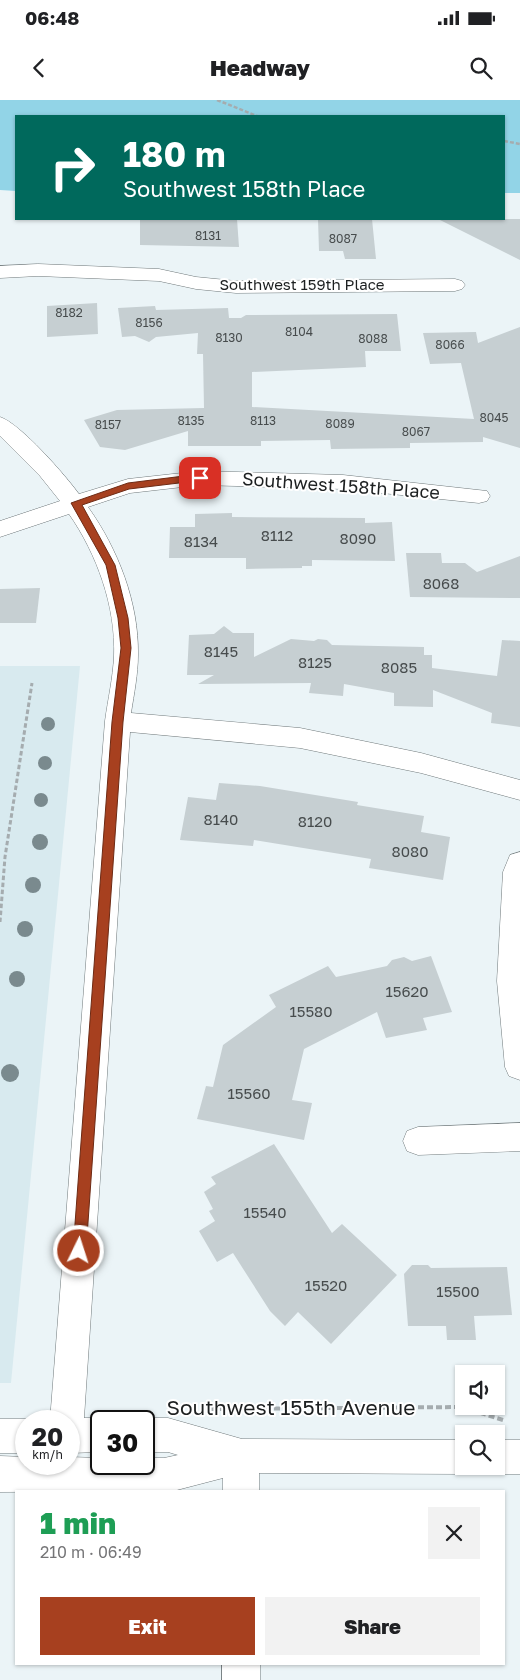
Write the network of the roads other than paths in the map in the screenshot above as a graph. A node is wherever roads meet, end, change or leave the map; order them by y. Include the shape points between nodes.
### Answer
1 (0, 272) edge
2 (455, 285) dead end
3 (0, 424) edge
4 (479, 496) dead end
5 (76, 503) junction
6 (0, 529) edge
7 (118, 722) junction
8 (520, 790) edge
9 (520, 863) edge
10 (520, 1067) edge
11 (520, 1137) edge
12 (418, 1141) dead end
13 (68, 1410) edge
14 (155, 1435) edge
15 (0, 1436) edge
16 (15, 1436) edge
17 (241, 1456) junction
18 (455, 1457) edge
19 (505, 1457) edge
20 (520, 1457) edge
21 (80, 1470) edge
22 (15, 1473) edge
23 (0, 1474) edge
24 (241, 1490) edge
25 (241, 1665) edge
26 (241, 1680) edge

1 - 2 street, Southwest 159th Place via 38,270 159,275 236,287
3 - 5 street via 53,474
4 - 5 street, Southwest 158th Place via 343,482 200,478 128,486
5 - 6 street, Southwest 158th Place
5 - 7 street via 110,565 123,618 126,648
7 - 8 street via 300,738 421,763
7 - 13 street
9 - 10 street via 511,981
11 - 12 street
14 - 17 street, Southwest 155th Avenue via 168,1435
15 - 16 street
17 - 18 street, Southwest 155th Avenue
17 - 21 street, Southwest 155th Avenue via 164,1476
17 - 24 street
19 - 20 street
22 - 23 street, Southwest 155th Avenue
25 - 26 street

